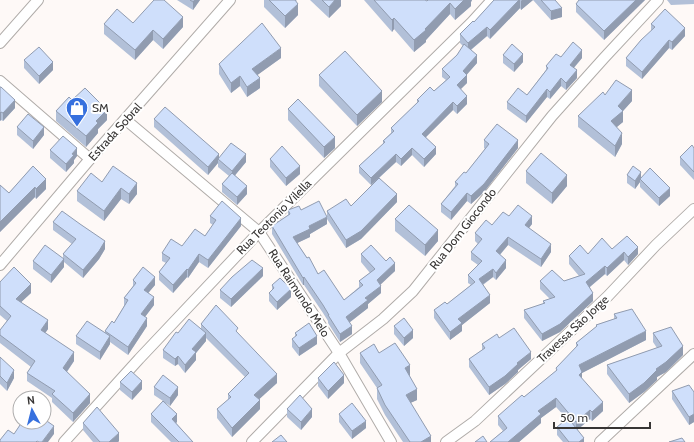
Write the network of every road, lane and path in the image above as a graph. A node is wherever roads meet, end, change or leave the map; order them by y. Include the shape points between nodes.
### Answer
1 (38, 0) edge
2 (230, 0) edge
3 (492, 0) edge
4 (658, 0) edge
5 (0, 43) edge
6 (0, 81) edge
7 (126, 120) junction
8 (90, 159) junction
9 (694, 209) edge
10 (259, 232) junction
11 (0, 264) edge
12 (339, 353) junction
13 (694, 354) edge
14 (64, 442) edge
15 (252, 442) edge
16 (391, 442) edge
17 (446, 442) edge
18 (600, 442) edge

1 - 5 street
2 - 7 street, Estrada Sobral
3 - 10 street, Rua Teotonio Vilella
4 - 12 street, Rua Dom Giocondo via 552,116 413,291 383,319
6 - 8 street
7 - 8 street, Estrada Sobral
7 - 10 street, Rua Raimundo Melo
8 - 11 street, Estrada Sobral
9 - 17 street, Travessa São Jorge via 608,296 475,421
10 - 12 street, Rua Raimundo Melo
10 - 14 street, Rua Teotonio Vilella via 138,359
12 - 15 street, Rua Dom Giocondo
12 - 16 street, Rua Raimundo Melo
13 - 18 street

